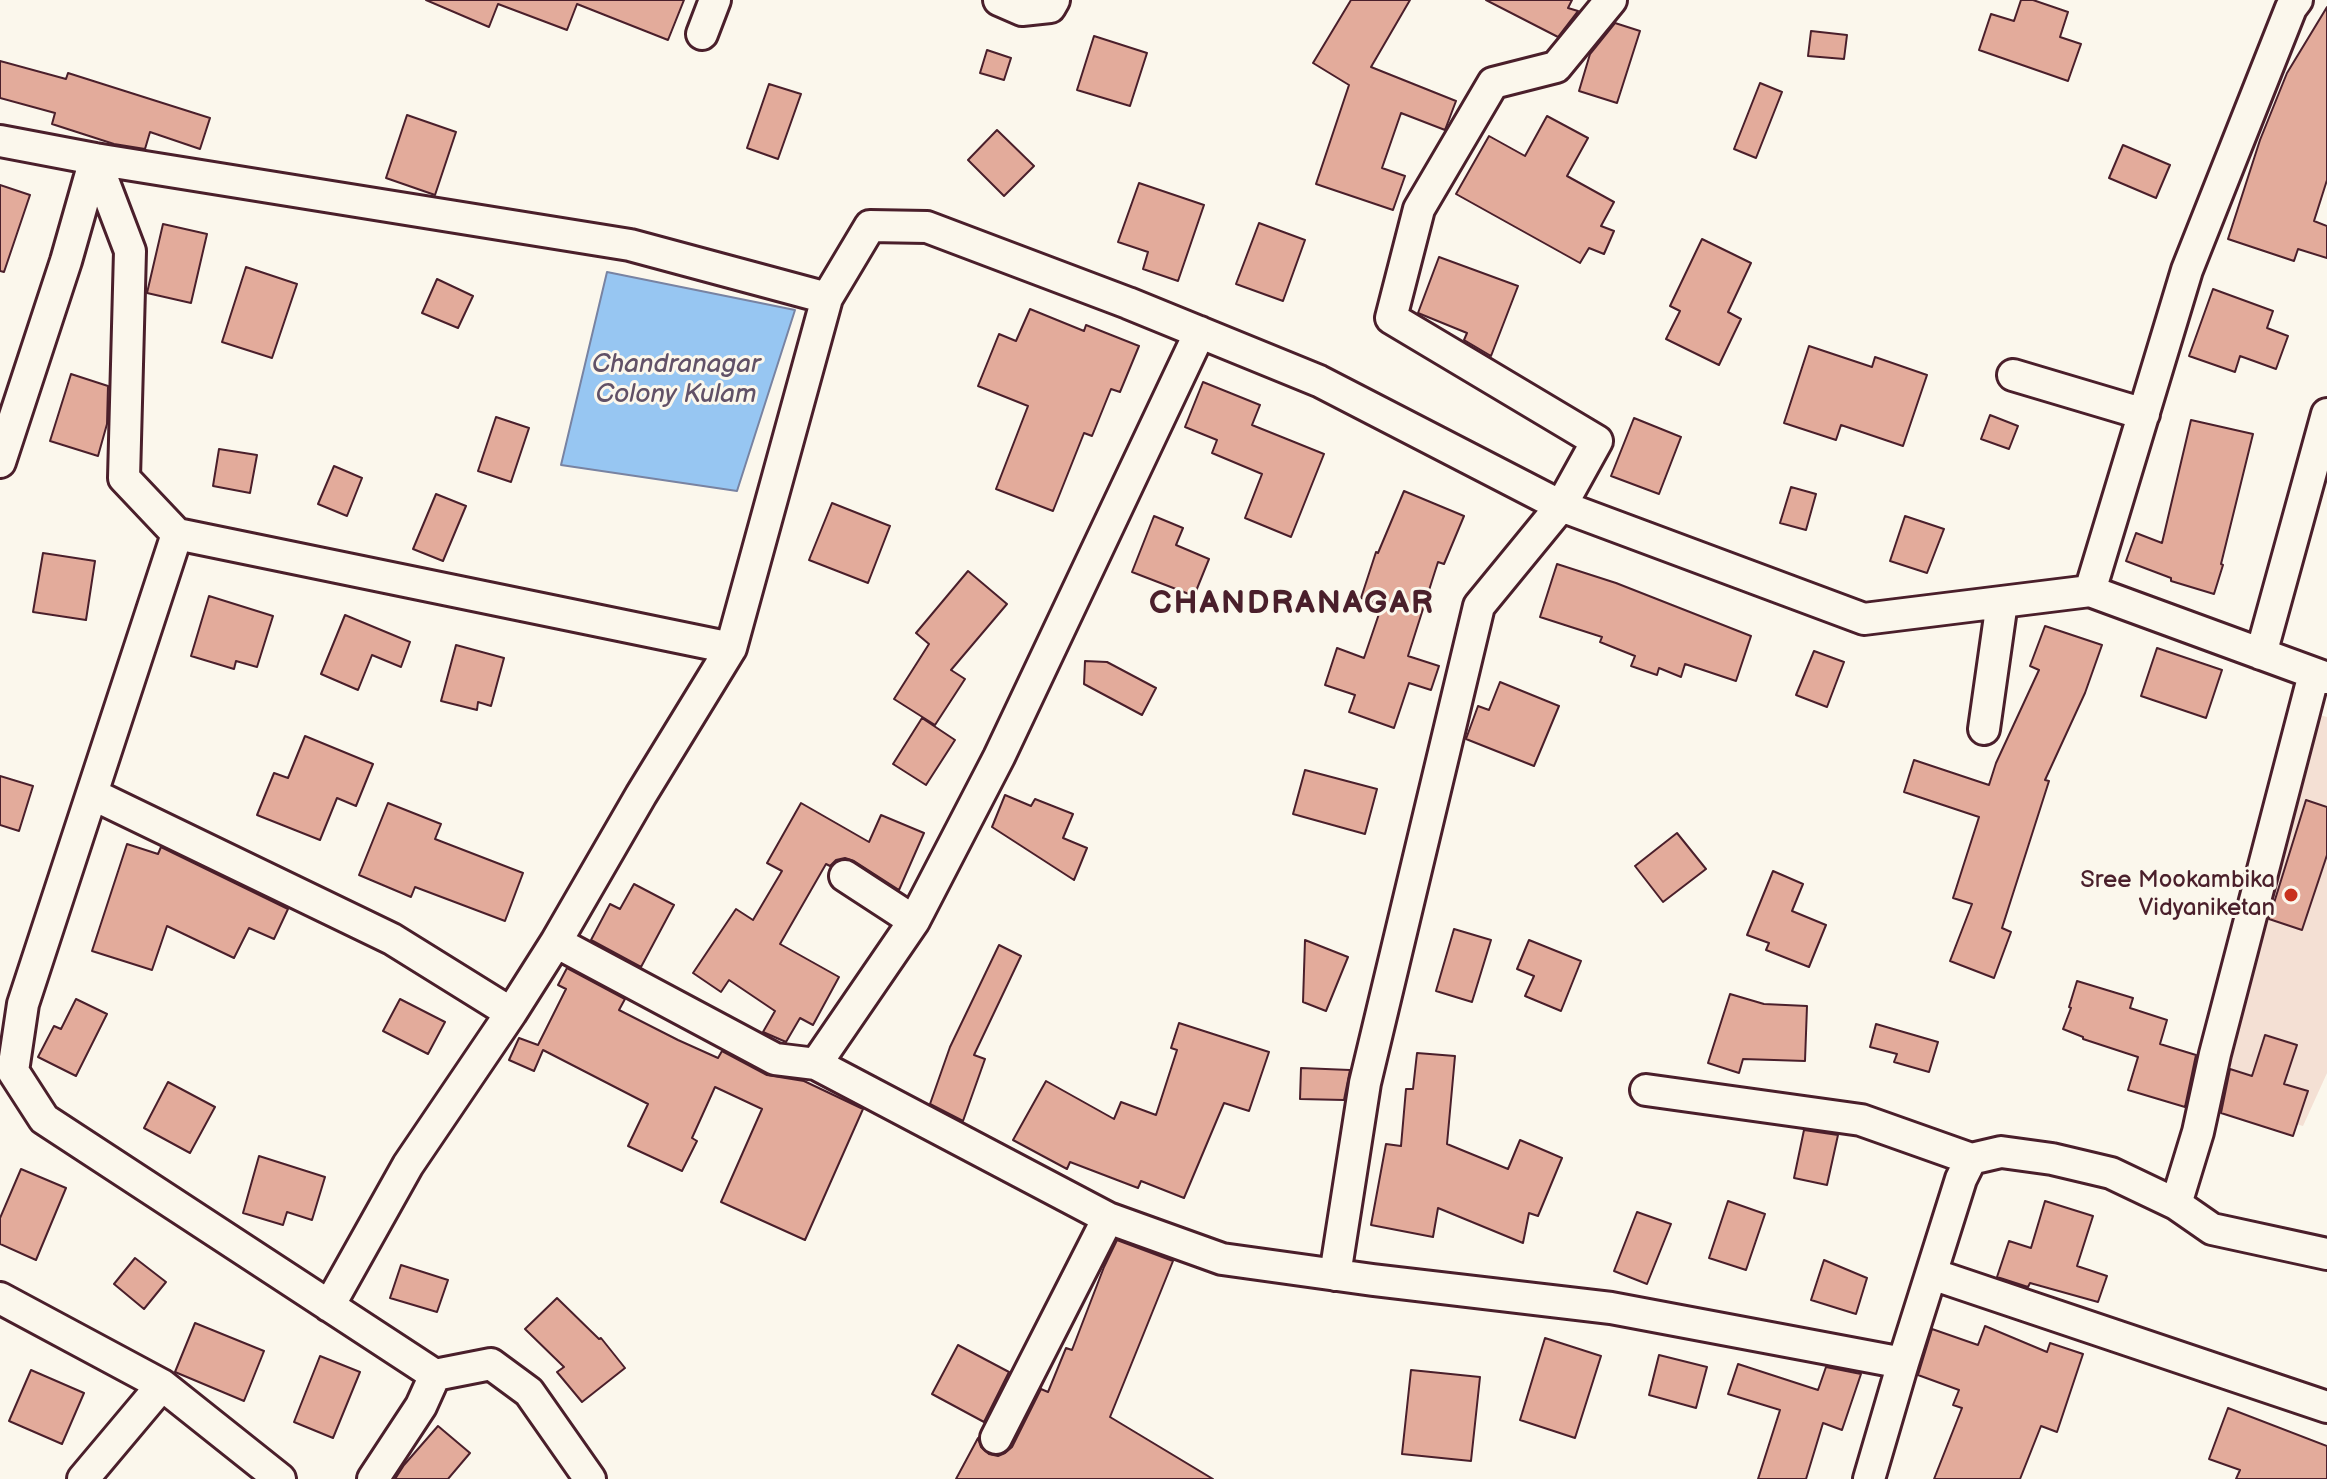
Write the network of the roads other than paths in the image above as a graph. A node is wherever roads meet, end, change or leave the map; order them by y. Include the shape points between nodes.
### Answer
1 (715, 0) edge
2 (999, 0) edge
3 (1054, 0) edge
4 (1611, 0) edge
5 (2297, 0) edge
6 (702, 34) dead end
7 (0, 141) edge
8 (95, 159) junction
9 (827, 298) junction
10 (1200, 332) junction
11 (2013, 375) dead end
12 (2144, 414) junction
13 (2327, 414) edge
14 (0, 462) edge
15 (1561, 506) junction
16 (177, 534) junction
17 (2090, 591) junction
18 (2002, 602) junction
19 (731, 648) junction
20 (2261, 654) junction
21 (2321, 676) edge
22 (1984, 729) dead end
23 (92, 794) junction
24 (845, 876) dead end
25 (914, 921) junction
26 (556, 942) junction
27 (511, 1013) junction
28 (816, 1064) junction
29 (7, 1081) edge
30 (1646, 1090) dead end
31 (1971, 1159) junction
32 (2176, 1204) junction
33 (1108, 1218) junction
34 (2327, 1254) edge
35 (1932, 1274) junction
36 (1335, 1275) junction
37 (0, 1298) edge
38 (329, 1306) junction
39 (1903, 1363) junction
40 (435, 1375) junction
41 (162, 1385) junction
42 (2327, 1407) edge
43 (996, 1438) dead end
44 (83, 1479) edge
45 (280, 1479) edge
46 (373, 1479) edge
47 (590, 1479) edge
48 (1869, 1479) edge

1 - 6 street
2 - 3 street via 1022,10 1050,7
4 - 15 street via 1556,67 1493,83 1419,209 1391,318 1597,441
5 - 12 street via 2187,270
7 - 8 street
8 - 9 street via 630,245
8 - 14 street
8 - 16 street via 130,251 124,478
9 - 10 street via 870,226 927,227
9 - 19 street
10 - 15 street via 1319,381
10 - 25 street via 999,757
11 - 12 street
12 - 17 street
13 - 20 street
15 - 18 street via 1864,619
15 - 36 street via 1479,606 1365,1083
16 - 19 street
16 - 23 street
17 - 18 street
17 - 20 street
18 - 22 street
19 - 26 street
20 - 21 street
21 - 32 street
23 - 27 street via 392,939
23 - 29 street via 23,1004
24 - 25 street
25 - 28 street
26 - 27 street
26 - 28 street via 775,1059
27 - 38 street via 408,1165
28 - 33 street
29 - 38 street via 44,1119
30 - 31 street via 1861,1120
31 - 32 street via 2001,1152 2052,1159 2111,1173
31 - 35 street
32 - 34 street via 2212,1229
33 - 36 street via 1222,1259
33 - 43 street
35 - 39 street
35 - 42 street
36 - 39 street via 1611,1308
37 - 41 street
38 - 40 street
39 - 48 street
40 - 46 street
40 - 47 street via 491,1364 529,1392
41 - 44 street
41 - 45 street

